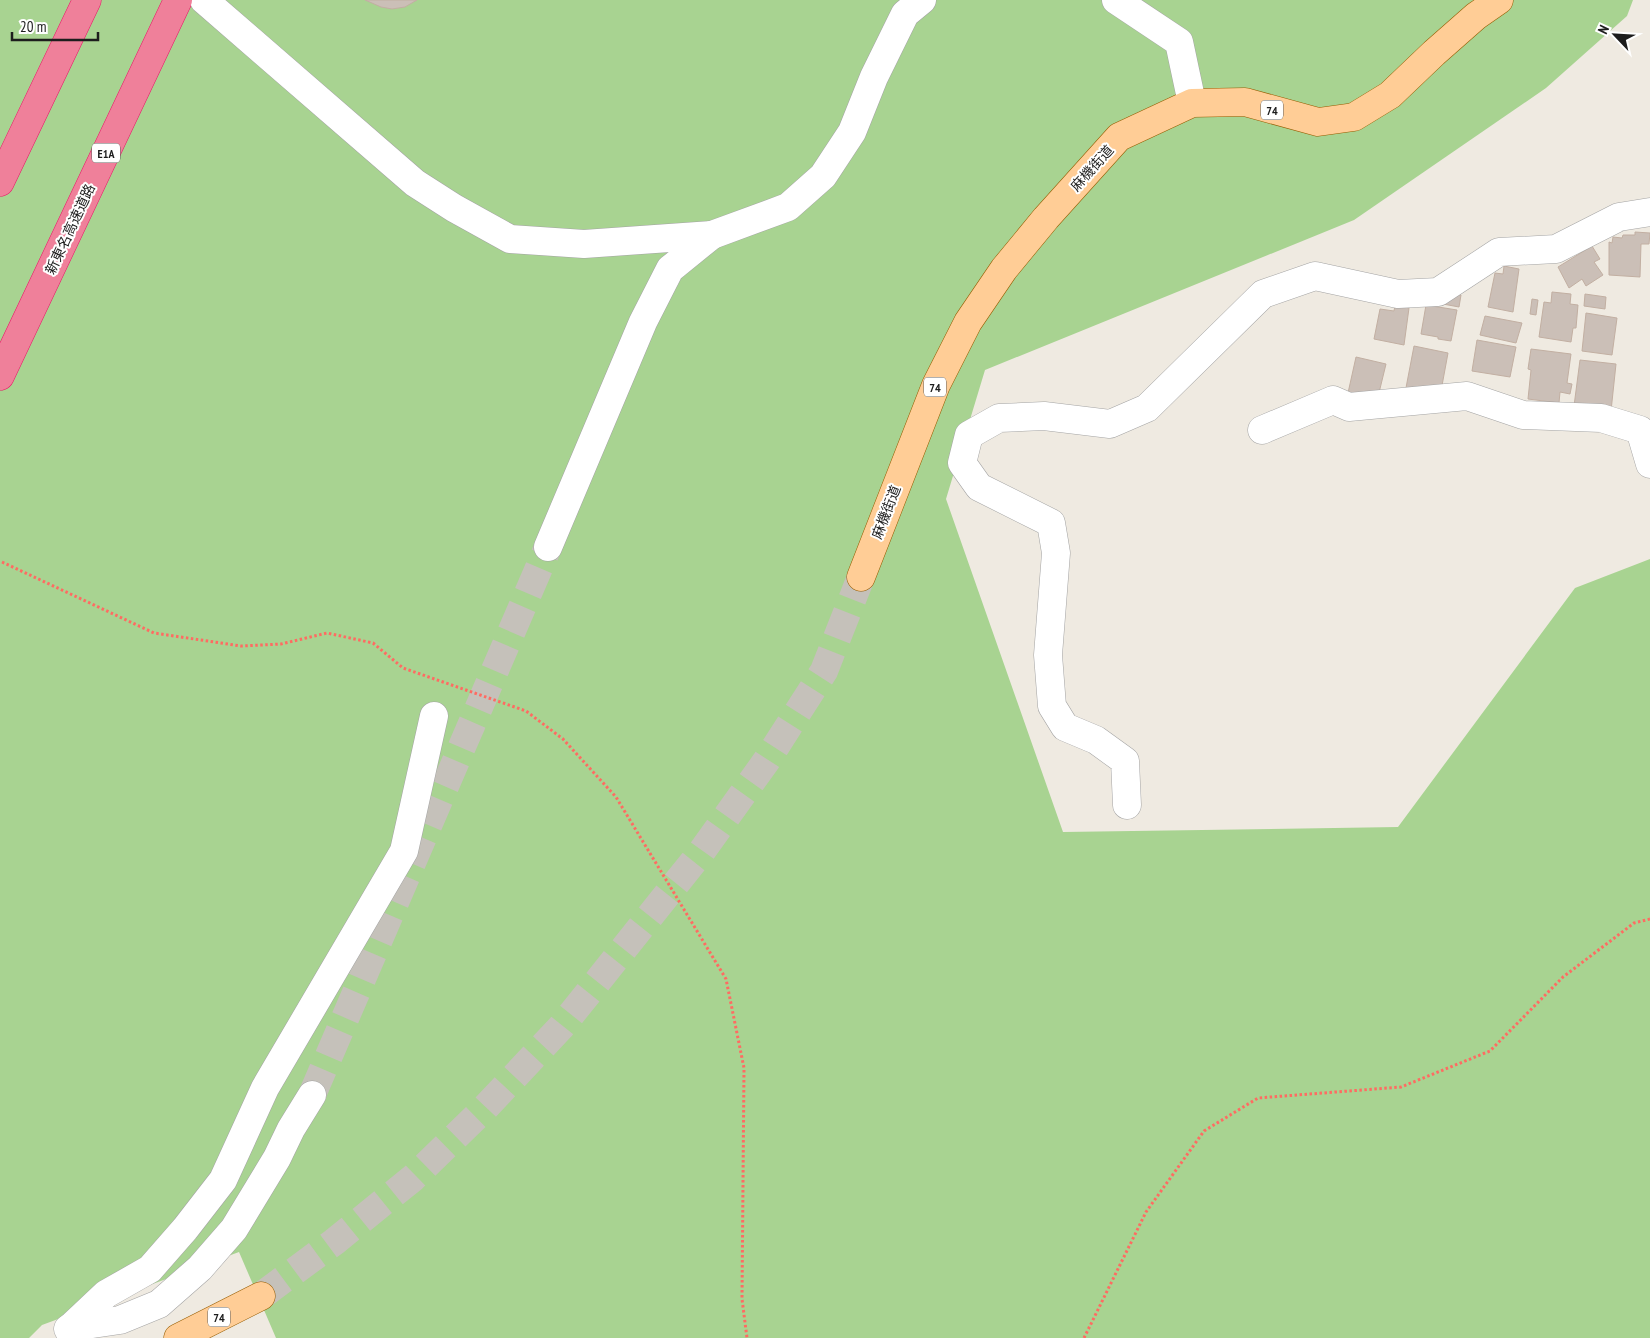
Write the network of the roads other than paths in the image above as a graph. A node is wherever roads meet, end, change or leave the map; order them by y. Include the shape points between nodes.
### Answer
1 (87, 0) edge
2 (178, 0) edge
3 (204, 0) edge
4 (922, 0) edge
5 (1116, 0) edge
6 (1499, 0) edge
7 (1192, 103) junction
8 (0, 182) edge
9 (1650, 212) edge
10 (712, 235) junction
11 (0, 376) edge
12 (1262, 430) dead end
13 (1650, 464) edge
14 (548, 546) tunnel mouth
15 (861, 576) tunnel mouth
16 (434, 716) dead end
17 (1127, 805) dead end
18 (312, 1095) tunnel mouth
19 (261, 1296) tunnel mouth
20 (64, 1333) edge
21 (178, 1338) edge

1 - 8 highway
2 - 11 highway, 新東名高速道路 / E1A
3 - 10 street via 415,182 510,239 584,244
4 - 10 street via 905,14 852,132 823,176 788,208
5 - 7 street via 1179,42
6 - 7 main road, 麻機街道 / 74 via 1476,16 1390,95 1354,117 1318,122 1245,102
7 - 15 main road, 麻機街道 / 74 via 1120,137 1004,269 968,322 936,385
9 - 17 street via 1619,217 1556,249 1499,252 1438,292 1398,294 1315,276 1263,294 1147,408 1110,424 1044,416 999,418 969,435 962,463 979,487 1051,523 1056,553 1048,656 1052,706 1065,727 1096,740 1125,761
10 - 14 street via 670,269 643,322
12 - 13 street via 1333,400 1349,407 1467,396 1523,415 1601,418 1640,430
16 - 20 street via 404,851 265,1088 223,1180 150,1269 106,1294
18 - 20 street via 234,1229 200,1268 159,1304 120,1320
19 - 21 main road, 74

